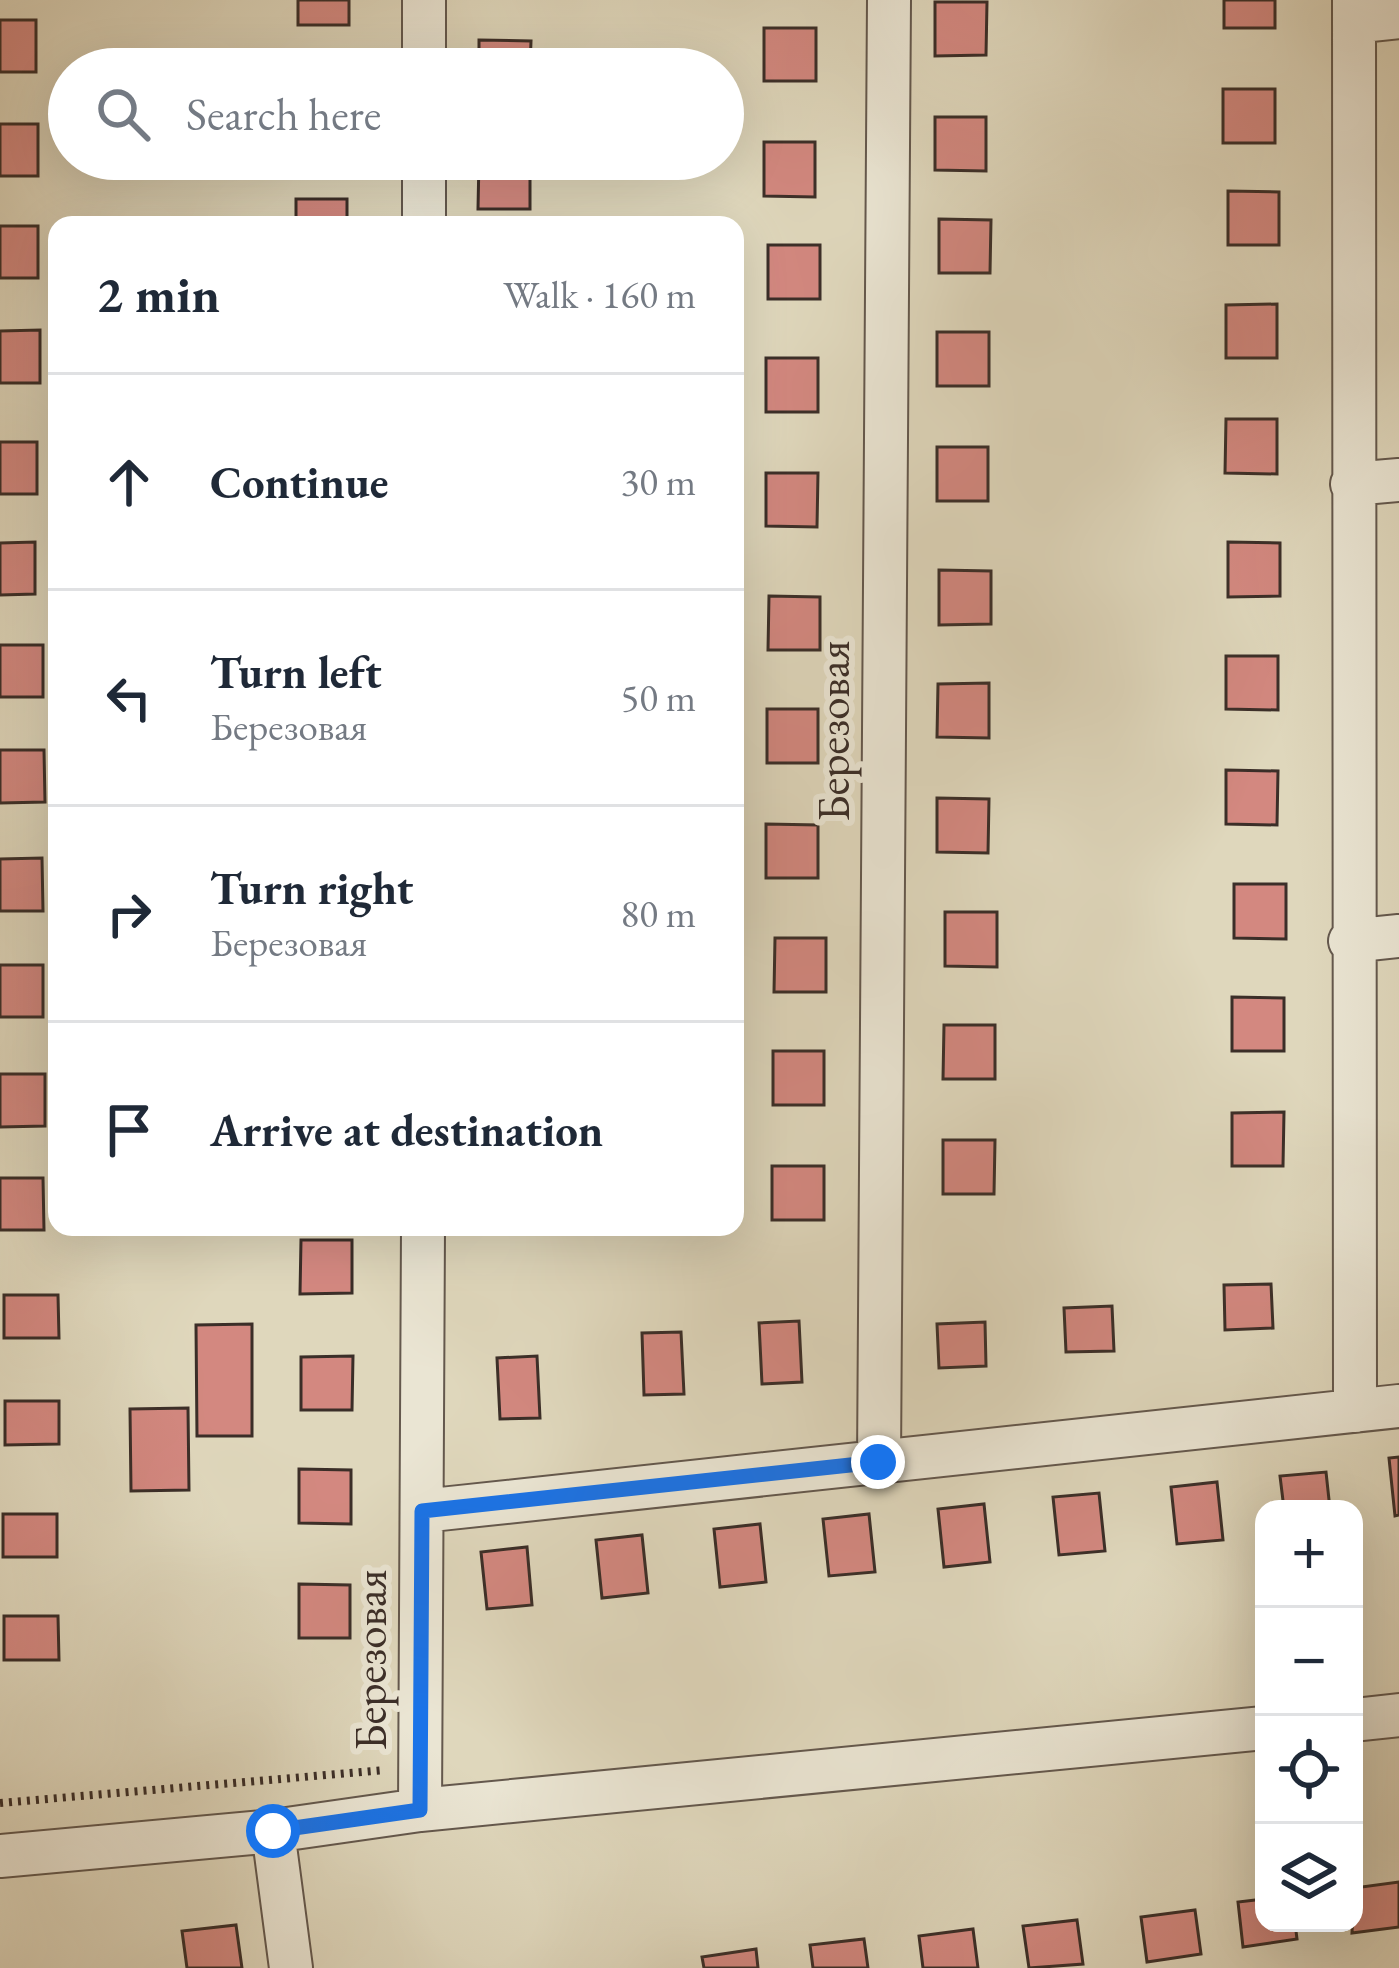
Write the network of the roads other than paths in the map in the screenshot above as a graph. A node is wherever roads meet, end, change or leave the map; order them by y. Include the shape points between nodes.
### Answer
1 (424, 0) edge
2 (890, 0) edge
3 (1354, 11) edge
4 (1399, 17) edge
5 (424, 48) edge
6 (424, 180) edge
7 (424, 216) edge
8 (1399, 480) edge
9 (1352, 484) junction
10 (1399, 936) edge
11 (1351, 940) junction
12 (423, 1236) edge
13 (1399, 1406) edge
14 (1355, 1411) junction
15 (878, 1462) junction
16 (422, 1511) junction
17 (1399, 1715) edge
18 (1363, 1719) edge
19 (1255, 1729) edge
20 (420, 1810) junction
21 (273, 1831) junction
22 (0, 1856) edge
23 (291, 1968) edge

1 - 5 street
2 - 15 street, Березовая
3 - 4 street
3 - 9 street
6 - 7 street
8 - 9 street
9 - 11 street
10 - 11 street
11 - 14 street
12 - 16 street, Березовая
13 - 14 street, Березовая
14 - 15 street, Березовая
15 - 16 street, Березовая
16 - 20 street, Березовая
17 - 18 street
19 - 20 street
20 - 21 street
21 - 22 street
21 - 23 street

